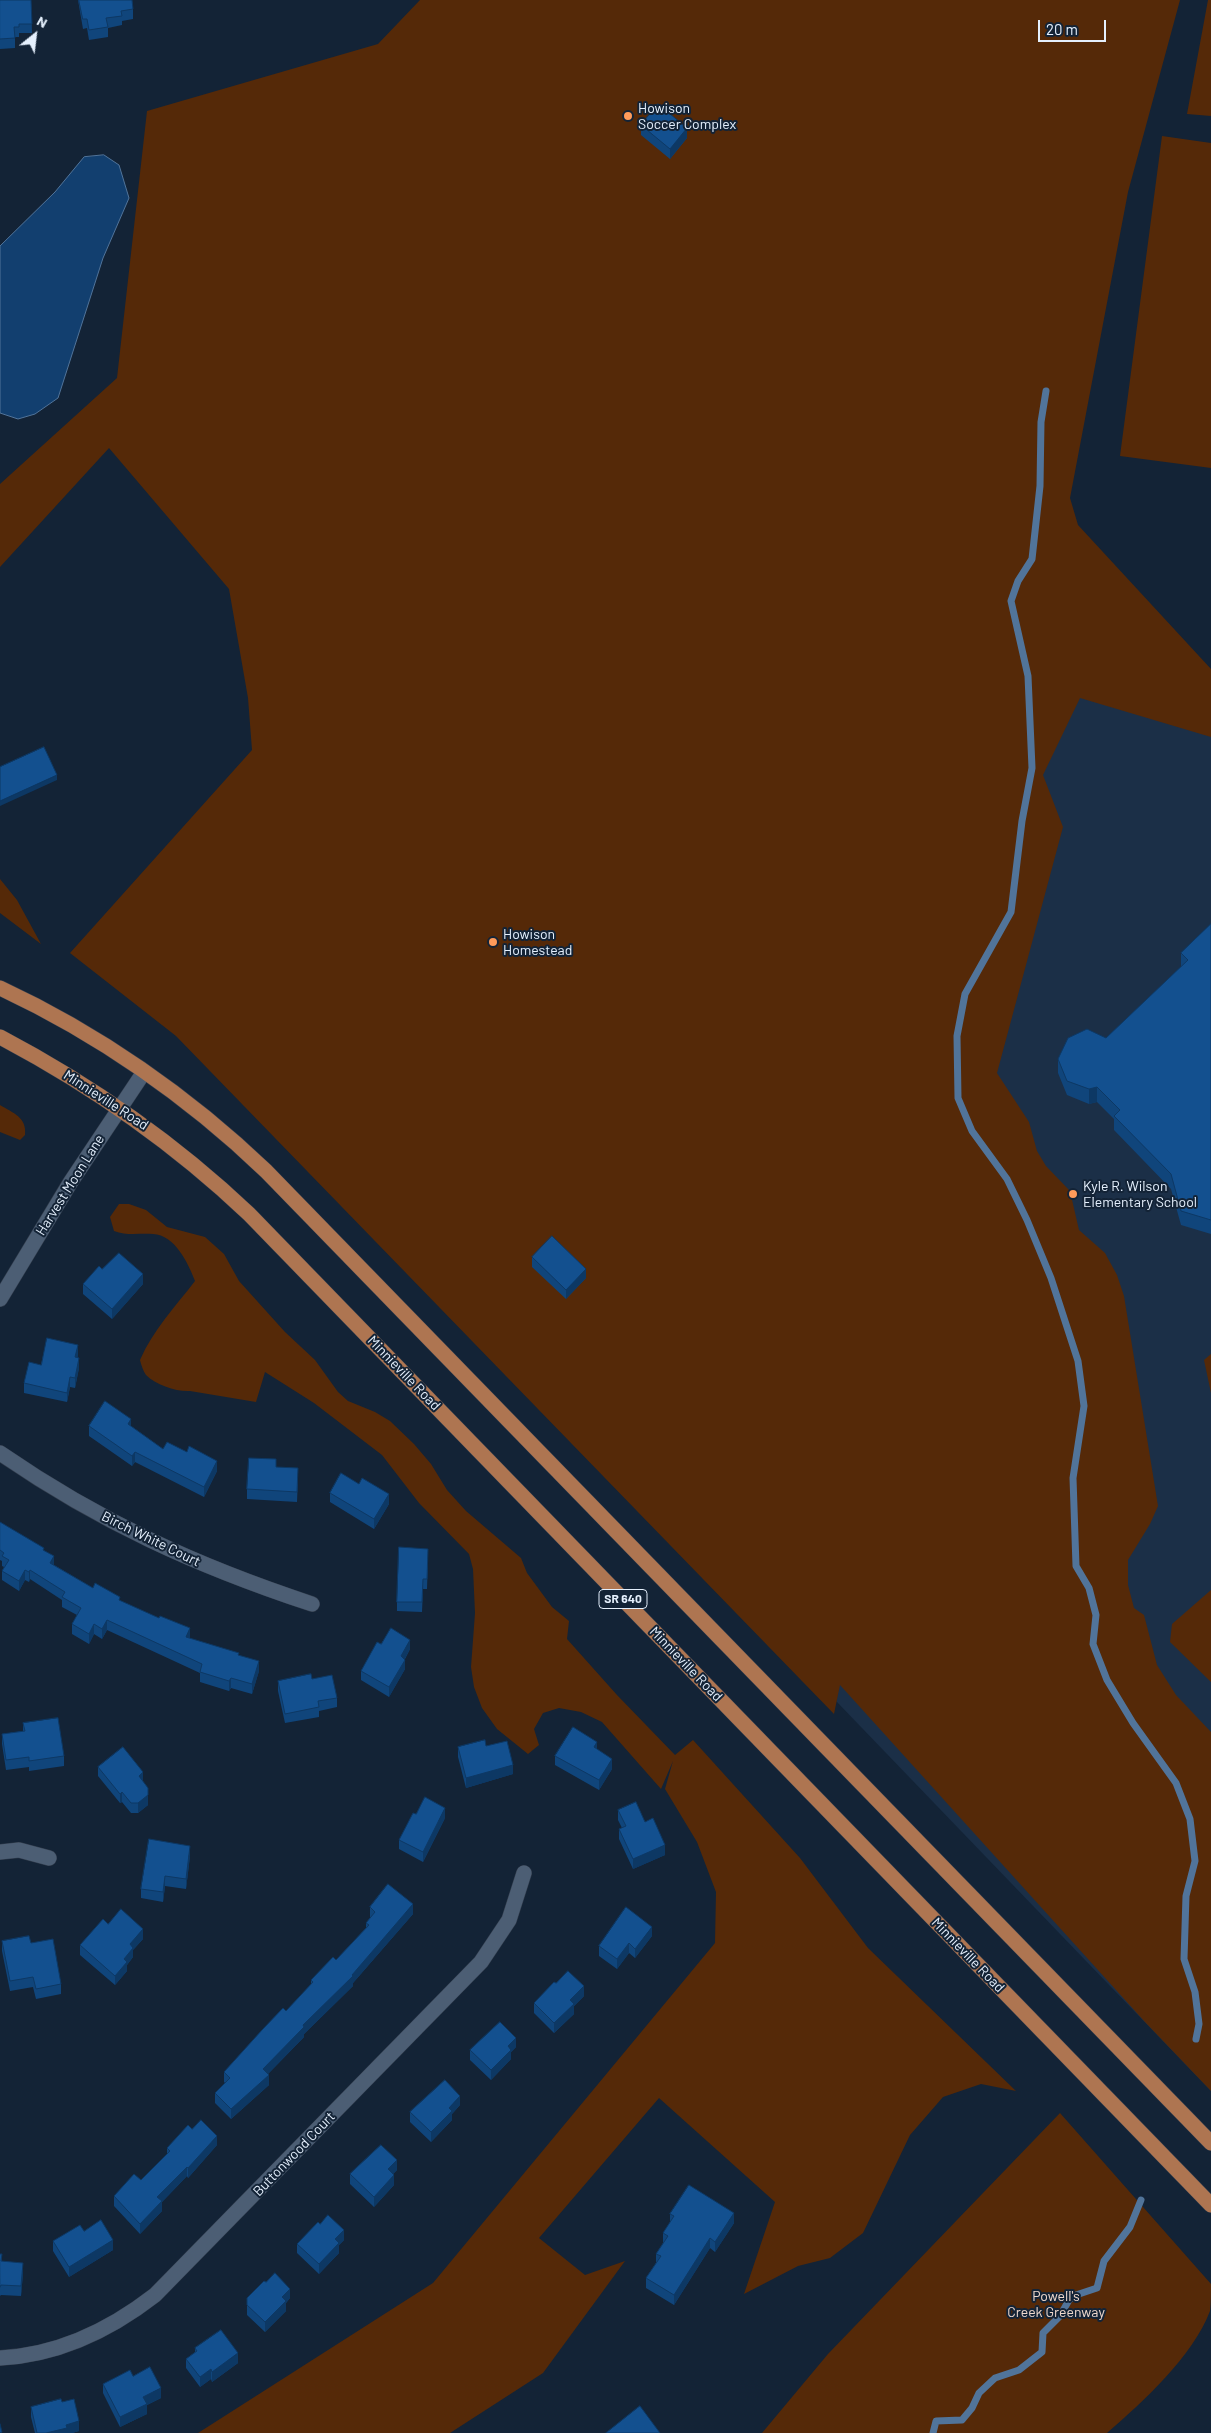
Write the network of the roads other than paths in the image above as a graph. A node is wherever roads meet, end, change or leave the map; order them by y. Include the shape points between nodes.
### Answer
1 (0, 988) edge
2 (0, 1037) edge
3 (144, 1072) junction
4 (120, 1108) junction
5 (0, 1299) edge
6 (0, 1453) edge
7 (312, 1604) dead end
8 (0, 1852) edge
9 (50, 1858) dead end
10 (524, 1873) dead end
11 (1211, 2143) edge
12 (1211, 2205) edge
13 (0, 2358) edge

1 - 3 main road, SR 640 via 73,1026
2 - 4 main road, Minnieville Road / SR 640
3 - 4 street, Harvest Moon Lane
3 - 11 main road, SR 640 via 228,1136 303,1207
4 - 5 street, Harvest Moon Lane
4 - 12 main road, Minnieville Road / SR 640 via 190,1160 255,1220
6 - 7 street, Birch White Court via 115,1524 184,1557
8 - 9 street via 19,1850
10 - 13 street, Buttonwood Court via 508,1920 481,1962 155,2295 122,2319 80,2340 53,2349

